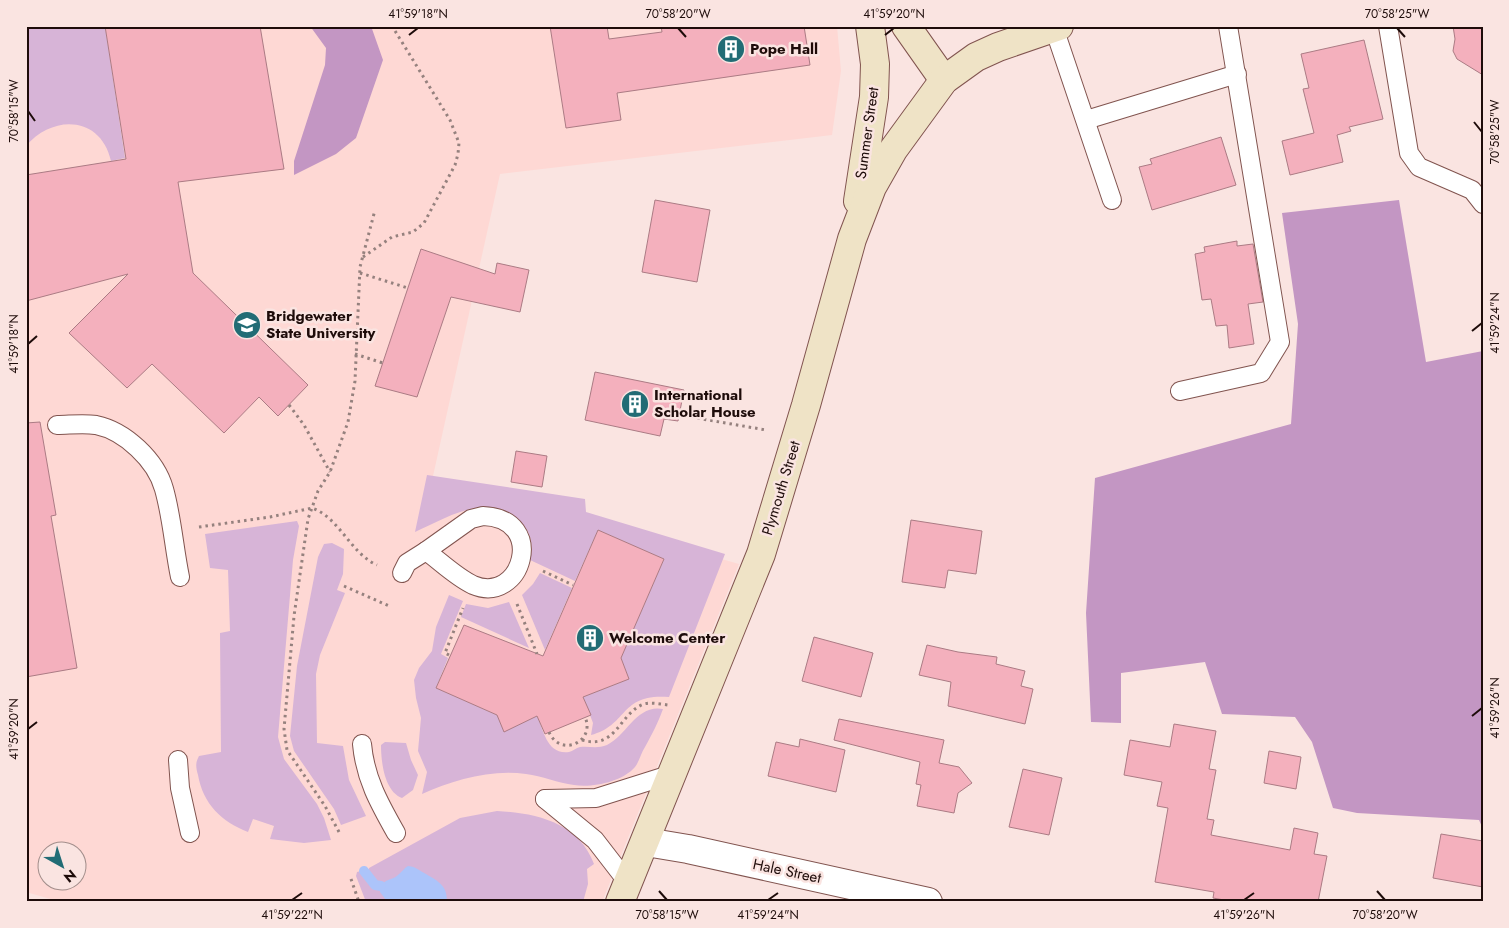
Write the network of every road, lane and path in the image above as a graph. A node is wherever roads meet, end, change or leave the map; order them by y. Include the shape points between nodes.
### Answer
1 (392, 26) edge
2 (870, 26) edge
3 (906, 26) edge
4 (1228, 26) edge
5 (1388, 26) edge
6 (1057, 27) edge
7 (1237, 74) junction
8 (944, 80) junction
9 (1086, 120) junction
10 (1112, 200) dead end
11 (1483, 204) edge
12 (375, 210) dead end
13 (852, 238) junction
14 (362, 257) junction
15 (360, 273) junction
16 (408, 288) dead end
17 (355, 354) junction
18 (383, 363) dead end
19 (1180, 391) dead end
20 (289, 405) dead end
21 (691, 417) dead end
22 (57, 425) dead end
23 (770, 431) dead end
24 (330, 472) junction
25 (312, 508) junction
26 (198, 527) dead end
27 (426, 551) junction
28 (536, 567) dead end
29 (382, 568) dead end
30 (402, 573) dead end
31 (180, 577) dead end
32 (573, 585) dead end
33 (344, 586) dead end
34 (516, 602) dead end
35 (465, 604) dead end
36 (389, 606) dead end
37 (537, 654) dead end
38 (449, 655) dead end
39 (671, 706) dead end
40 (585, 717) dead end
41 (549, 732) dead end
42 (582, 740) junction
43 (362, 744) dead end
44 (178, 760) dead end
45 (672, 774) junction
46 (339, 832) dead end
47 (396, 833) dead end
48 (190, 834) dead end
49 (646, 842) junction
50 (351, 879) dead end
51 (624, 893) edge
52 (359, 902) edge
53 (928, 902) edge

1 - 14 path via 450,120 459,143 458,154 424,223 413,232 392,237
2 - 13 main road, Summer Street via 875,64 874,97
3 - 8 main road
4 - 7 lane
5 - 11 lane via 1409,153 1419,168 1472,190
6 - 8 main road via 983,54
6 - 9 lane
7 - 9 lane
7 - 19 lane via 1280,342 1260,373
8 - 13 main road, Plymouth Street via 893,150 872,187
9 - 10 lane
12 - 14 path
13 - 45 main road, Plymouth Street via 761,554
14 - 15 path
15 - 16 path
15 - 17 path
17 - 18 path
17 - 24 path via 354,390 348,422
20 - 24 path
21 - 23 path
22 - 31 lane via 96,425 129,441 142,453 164,487
24 - 25 path
25 - 26 path
25 - 29 path via 338,528 359,554
25 - 46 path via 294,616 284,739 287,750
27 - 27 lane via 463,579 486,588 498,586 513,576 522,561 523,549 514,528 505,521 483,516 471,519
27 - 30 lane via 407,563
28 - 32 path
33 - 36 path
34 - 37 path
35 - 38 path via 444,653
39 - 42 path via 644,704 607,738 594,742
40 - 42 path via 587,732
41 - 42 path via 562,745 575,745
43 - 47 lane via 370,786
44 - 48 lane via 180,788
45 - 49 main road, Plymouth Street
45 - 51 lane via 596,798 545,799 595,840
49 - 51 main road, Plymouth Street
49 - 53 street, Hale Street
50 - 52 path

